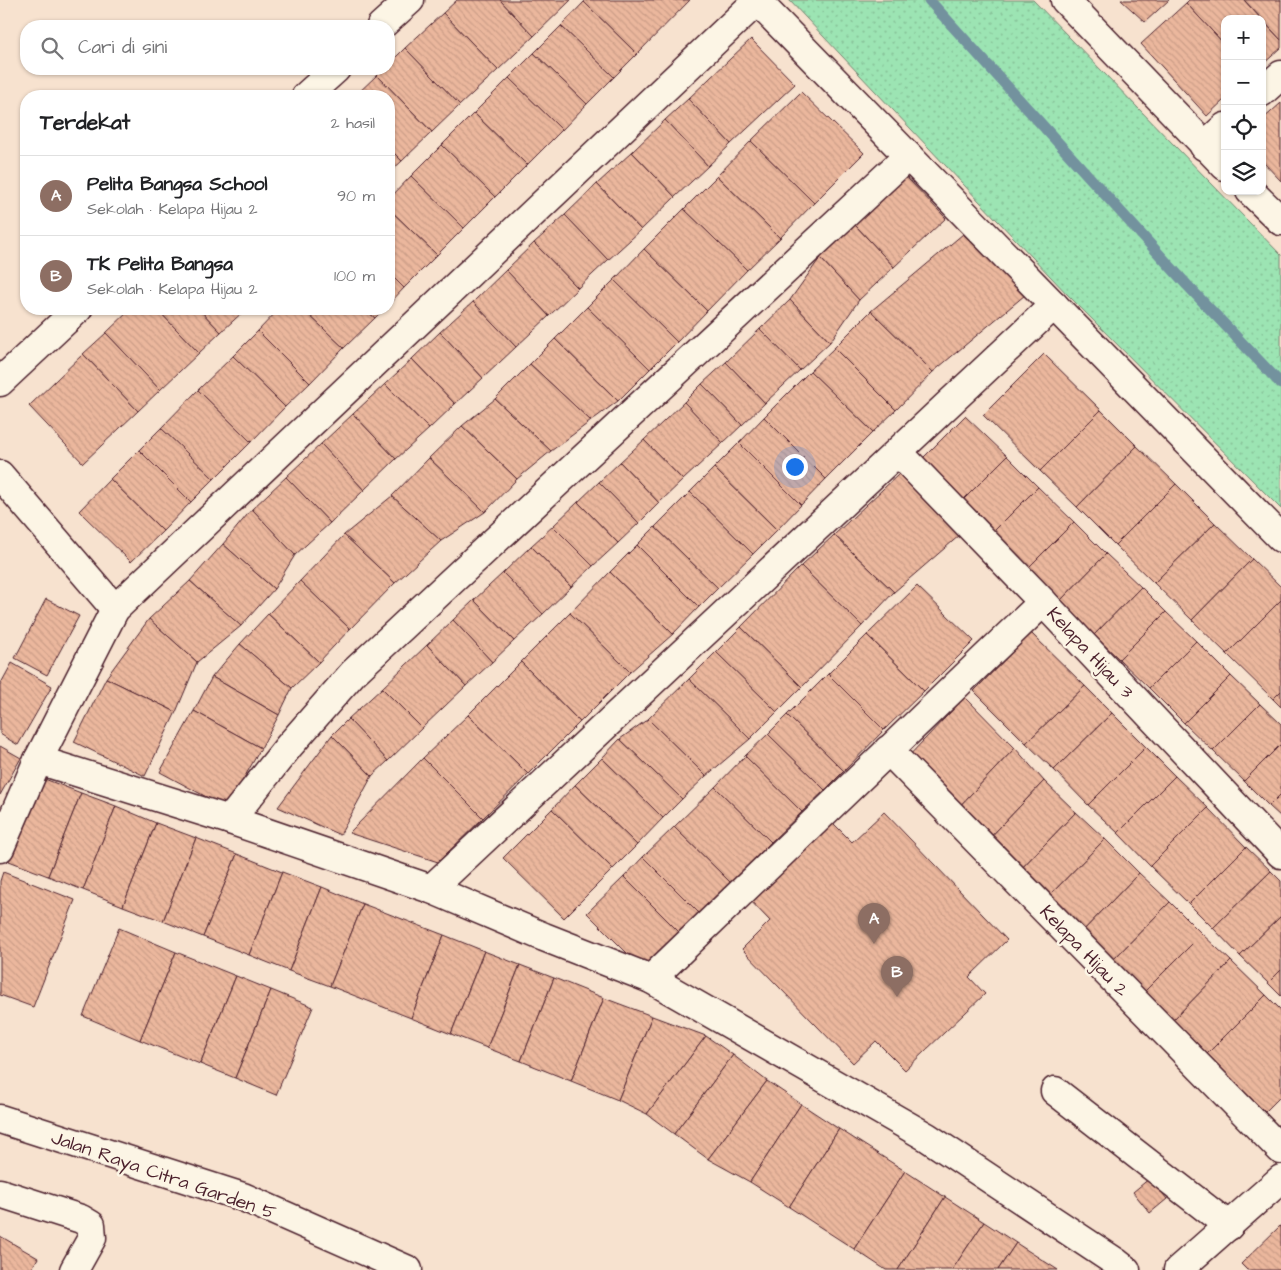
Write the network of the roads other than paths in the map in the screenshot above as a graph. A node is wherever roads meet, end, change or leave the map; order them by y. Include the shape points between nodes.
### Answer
1 (410, 0) edge
2 (757, 0) edge
3 (1065, 0) edge
4 (388, 20) edge
5 (329, 75) edge
6 (1281, 75) edge
7 (1266, 88) edge
8 (313, 90) edge
9 (1221, 131) edge
10 (1204, 146) junction
11 (908, 156) junction
12 (1221, 162) edge
13 (1254, 195) edge
14 (1281, 221) edge
15 (1054, 305) junction
16 (72, 315) edge
17 (0, 382) edge
18 (898, 452) junction
19 (0, 475) edge
20 (1281, 538) edge
21 (1043, 602) junction
22 (115, 609) junction
23 (888, 750) junction
24 (38, 760) junction
25 (230, 820) junction
26 (0, 848) edge
27 (1281, 854) edge
28 (431, 889) junction
29 (651, 979) junction
30 (1055, 1092) dead end
31 (0, 1119) edge
32 (1281, 1150) edge
33 (1281, 1179) edge
34 (0, 1193) edge
35 (1229, 1226) junction
36 (74, 1270) edge
37 (408, 1270) edge
38 (1126, 1270) edge
39 (1178, 1270) edge

1 - 4 street
2 - 11 street
2 - 22 street
3 - 10 street
5 - 8 street
6 - 7 street
9 - 10 street
10 - 12 street
11 - 15 street
11 - 25 street via 353,672
13 - 14 street
15 - 18 street
15 - 20 street
16 - 17 street
18 - 21 street, Kelapa Hijau 3
18 - 28 street
19 - 22 street
21 - 23 street
21 - 27 street, Kelapa Hijau 3
22 - 24 street
23 - 29 street
23 - 32 street, Kelapa Hijau 2
24 - 25 street
24 - 26 street
25 - 28 street
28 - 29 street
29 - 38 street via 927,1137
30 - 35 street
31 - 37 street, Jalan Raya Citra Garden 5 via 243,1197
33 - 35 street
34 - 36 street via 91,1225 92,1238
35 - 39 street

